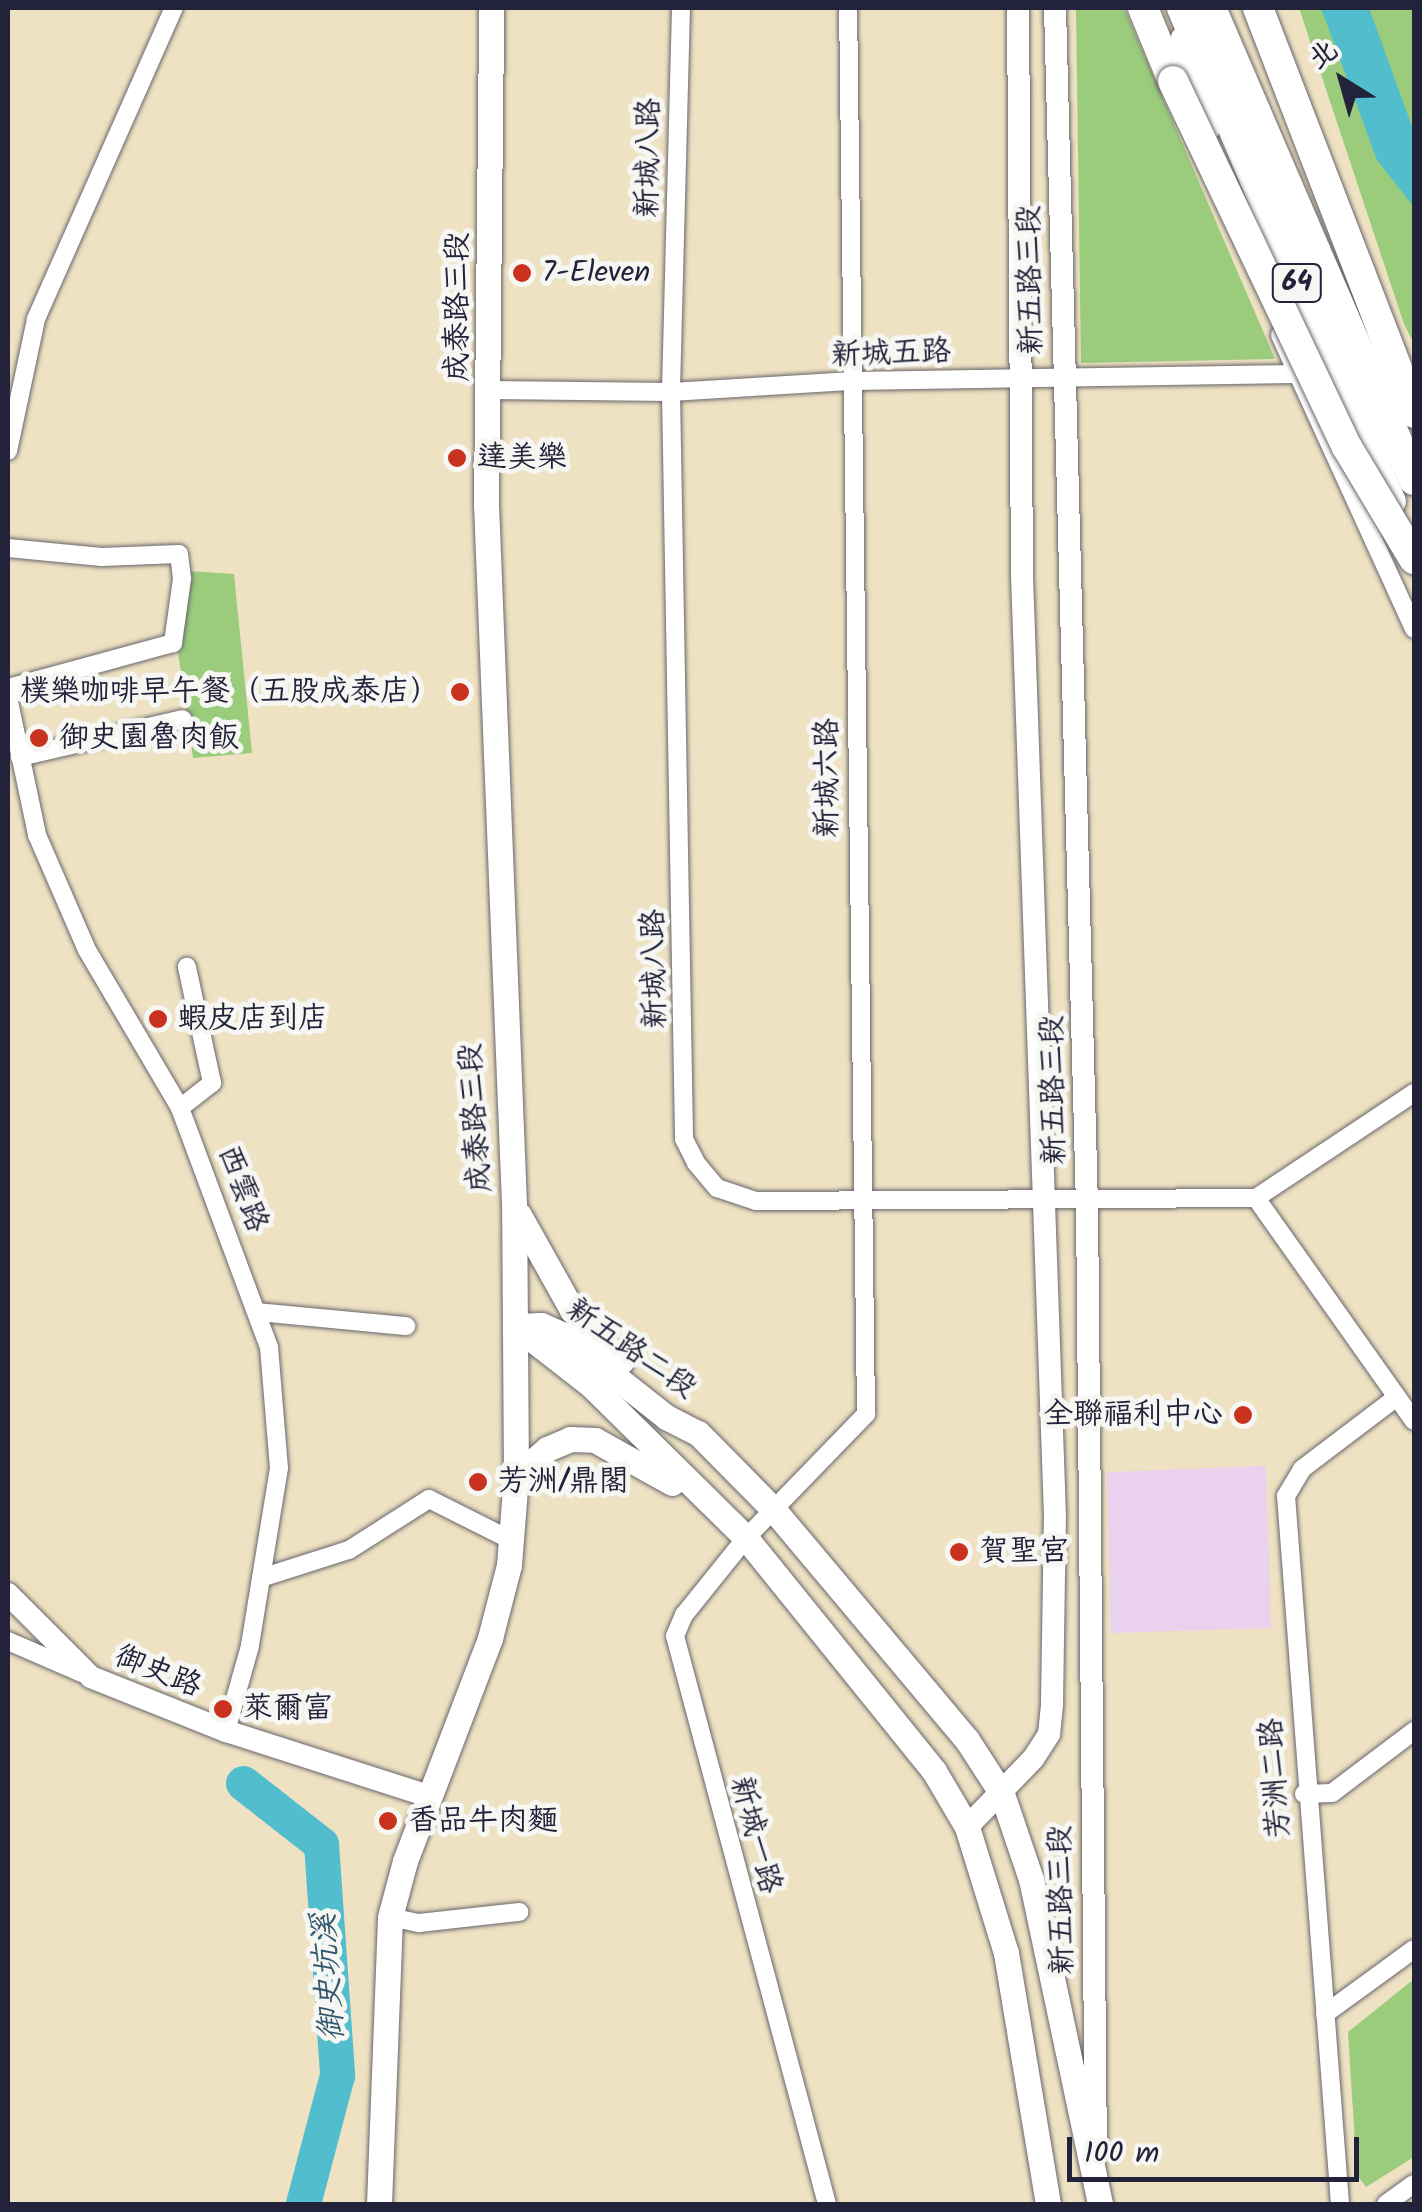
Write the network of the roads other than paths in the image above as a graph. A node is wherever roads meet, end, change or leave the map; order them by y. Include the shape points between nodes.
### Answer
1 (174, 8) edge
2 (491, 8) edge
3 (681, 8) edge
4 (848, 8) edge
5 (1018, 8) edge
6 (1055, 8) edge
7 (1142, 8) edge
8 (1170, 8) edge
9 (1182, 8) edge
10 (1211, 8) edge
11 (1258, 8) edge
12 (1294, 374) junction
13 (1022, 378) junction
14 (1064, 379) junction
15 (853, 381) junction
16 (490, 390) junction
17 (671, 392) junction
18 (1414, 413) edge
19 (8, 451) edge
20 (1414, 480) edge
21 (8, 548) edge
22 (1414, 558) edge
23 (1414, 628) edge
24 (8, 688) edge
25 (8, 697) edge
26 (183, 719) dead end
27 (20, 756) junction
28 (187, 967) dead end
29 (1414, 1093) edge
30 (180, 1108) junction
31 (1256, 1198) junction
32 (1043, 1201) junction
33 (1087, 1203) junction
34 (514, 1204) junction
35 (859, 1204) junction
36 (257, 1312) junction
37 (406, 1326) dead end
38 (515, 1326) junction
39 (1397, 1397) junction
40 (1414, 1421) edge
41 (698, 1432) junction
42 (516, 1476) junction
43 (774, 1510) junction
44 (746, 1538) junction
45 (511, 1540) junction
46 (261, 1578) junction
47 (8, 1594) edge
48 (8, 1641) edge
49 (91, 1677) junction
50 (226, 1731) junction
51 (1414, 1731) edge
52 (1002, 1794) junction
53 (1304, 1794) junction
54 (430, 1796) junction
55 (967, 1828) junction
56 (519, 1912) dead end
57 (390, 1917) junction
58 (1414, 1949) edge
59 (1324, 2014) junction
60 (1096, 2171) junction
61 (1414, 2184) edge
62 (379, 2204) edge
63 (827, 2204) edge
64 (1048, 2204) edge
65 (1100, 2204) edge
66 (1340, 2204) edge
67 (1386, 2204) edge

1 - 19 street via 36,319
2 - 16 main road, 成泰路三段
3 - 17 street, 新城八路
4 - 15 street, 新城六路
5 - 13 street, 新五路三段
6 - 14 street, 新五路三段
7 - 22 highway, bridge via 1347,447
8 - 12 street
9 - 22 highway, 64, bridge
10 - 20 highway, 64
11 - 18 highway
12 - 14 street, 新城五路
12 - 23 street
13 - 14 street, 新城五路
13 - 15 street, 新城五路
13 - 32 street, 新五路三段
14 - 33 street, 新五路三段
15 - 17 street, 新城五路
15 - 35 street, 新城六路
16 - 17 street, 新城五路
16 - 34 main road, 成泰路三段 via 491,741
17 - 35 street, 新城八路 via 684,1138 718,1188 756,1201
21 - 24 street via 102,557 179,554 174,643
25 - 27 street, 西雲路
26 - 27 street
27 - 30 street, 西雲路 via 38,834 88,950
28 - 30 street via 212,1084
29 - 31 street
30 - 36 street, 西雲路
31 - 33 street, 新城八路
31 - 39 street
32 - 33 street, 新城八路
32 - 35 street, 新城八路
32 - 52 street, 新五路三段 via 1055,1516 1052,1702 1049,1734
33 - 60 street, 新五路三段
34 - 38 main road, 成泰路三段
34 - 41 main road via 544,1270 572,1310
35 - 43 street, 新城六路 via 866,1414
36 - 37 street
36 - 46 street, 西雲路 via 269,1347 279,1468
38 - 41 main road, 新五路二段 via 541,1325 561,1334 666,1416
38 - 42 main road, 成泰路三段
38 - 44 main road, 新五路二段 via 592,1386
39 - 40 street
39 - 53 street, 芳洲二路 via 1302,1469 1286,1496
41 - 43 main road, 新五路二段
42 - 44 main road via 548,1449 570,1439 594,1440 650,1467
42 - 45 main road, 成泰路三段
43 - 44 street, 新城一路
43 - 52 main road, 新五路二段 via 906,1663
44 - 55 main road, 新五路二段 via 934,1771
44 - 63 street, 新城一路 via 684,1615 675,1636
45 - 46 street via 429,1499 349,1550
45 - 54 main road, 成泰路三段 via 490,1638
46 - 50 street, 西雲路
47 - 49 street, 御史路
48 - 49 street
49 - 50 street, 御史路
50 - 54 street, 御史路
51 - 53 street via 1332,1793
52 - 55 street, 新五路三段
52 - 60 main road, 新五路二段 via 1048,1947
53 - 59 street, 芳洲二路
54 - 57 main road, 成泰路三段
55 - 64 main road, 新五路二段 via 1006,1953
56 - 57 street via 418,1923
57 - 62 main road, 成泰路三段
58 - 59 street
59 - 66 street, 芳洲二路
60 - 65 main road, 新五路二段
61 - 67 street

